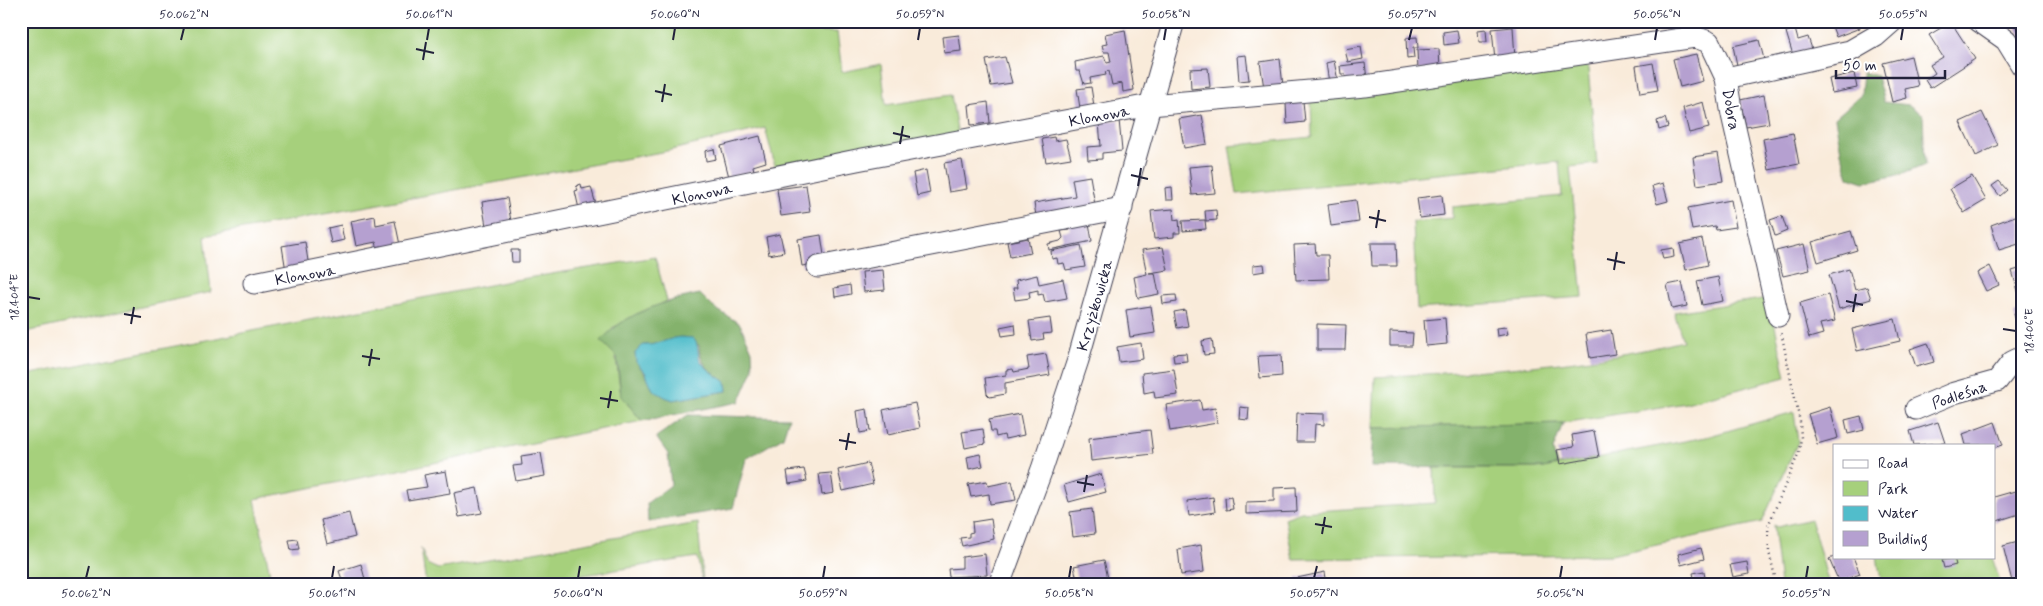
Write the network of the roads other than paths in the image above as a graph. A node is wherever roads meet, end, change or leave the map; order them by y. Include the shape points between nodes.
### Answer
1 (1174, 21) edge
2 (1894, 21) edge
3 (1979, 21) edge
4 (2022, 66) edge
5 (1726, 78) junction
6 (1150, 105) junction
7 (1122, 208) junction
8 (818, 267) dead end
9 (254, 283) dead end
10 (1778, 316) road end
11 (2022, 357) edge
12 (1916, 409) dead end
13 (999, 585) edge

1 - 6 street, Krzyżkowicka
2 - 5 street, Dobra via 1850,51
3 - 4 street via 2006,40
5 - 6 street, Klonowa via 1709,42 1695,37 1365,86
5 - 10 street, Dobra
6 - 7 street, Krzyżkowicka
6 - 9 street, Klonowa via 857,160
7 - 8 street
7 - 13 street, Krzyżkowicka via 1078,360
11 - 12 street, Podleśna via 2012,362 1997,381 1954,393

